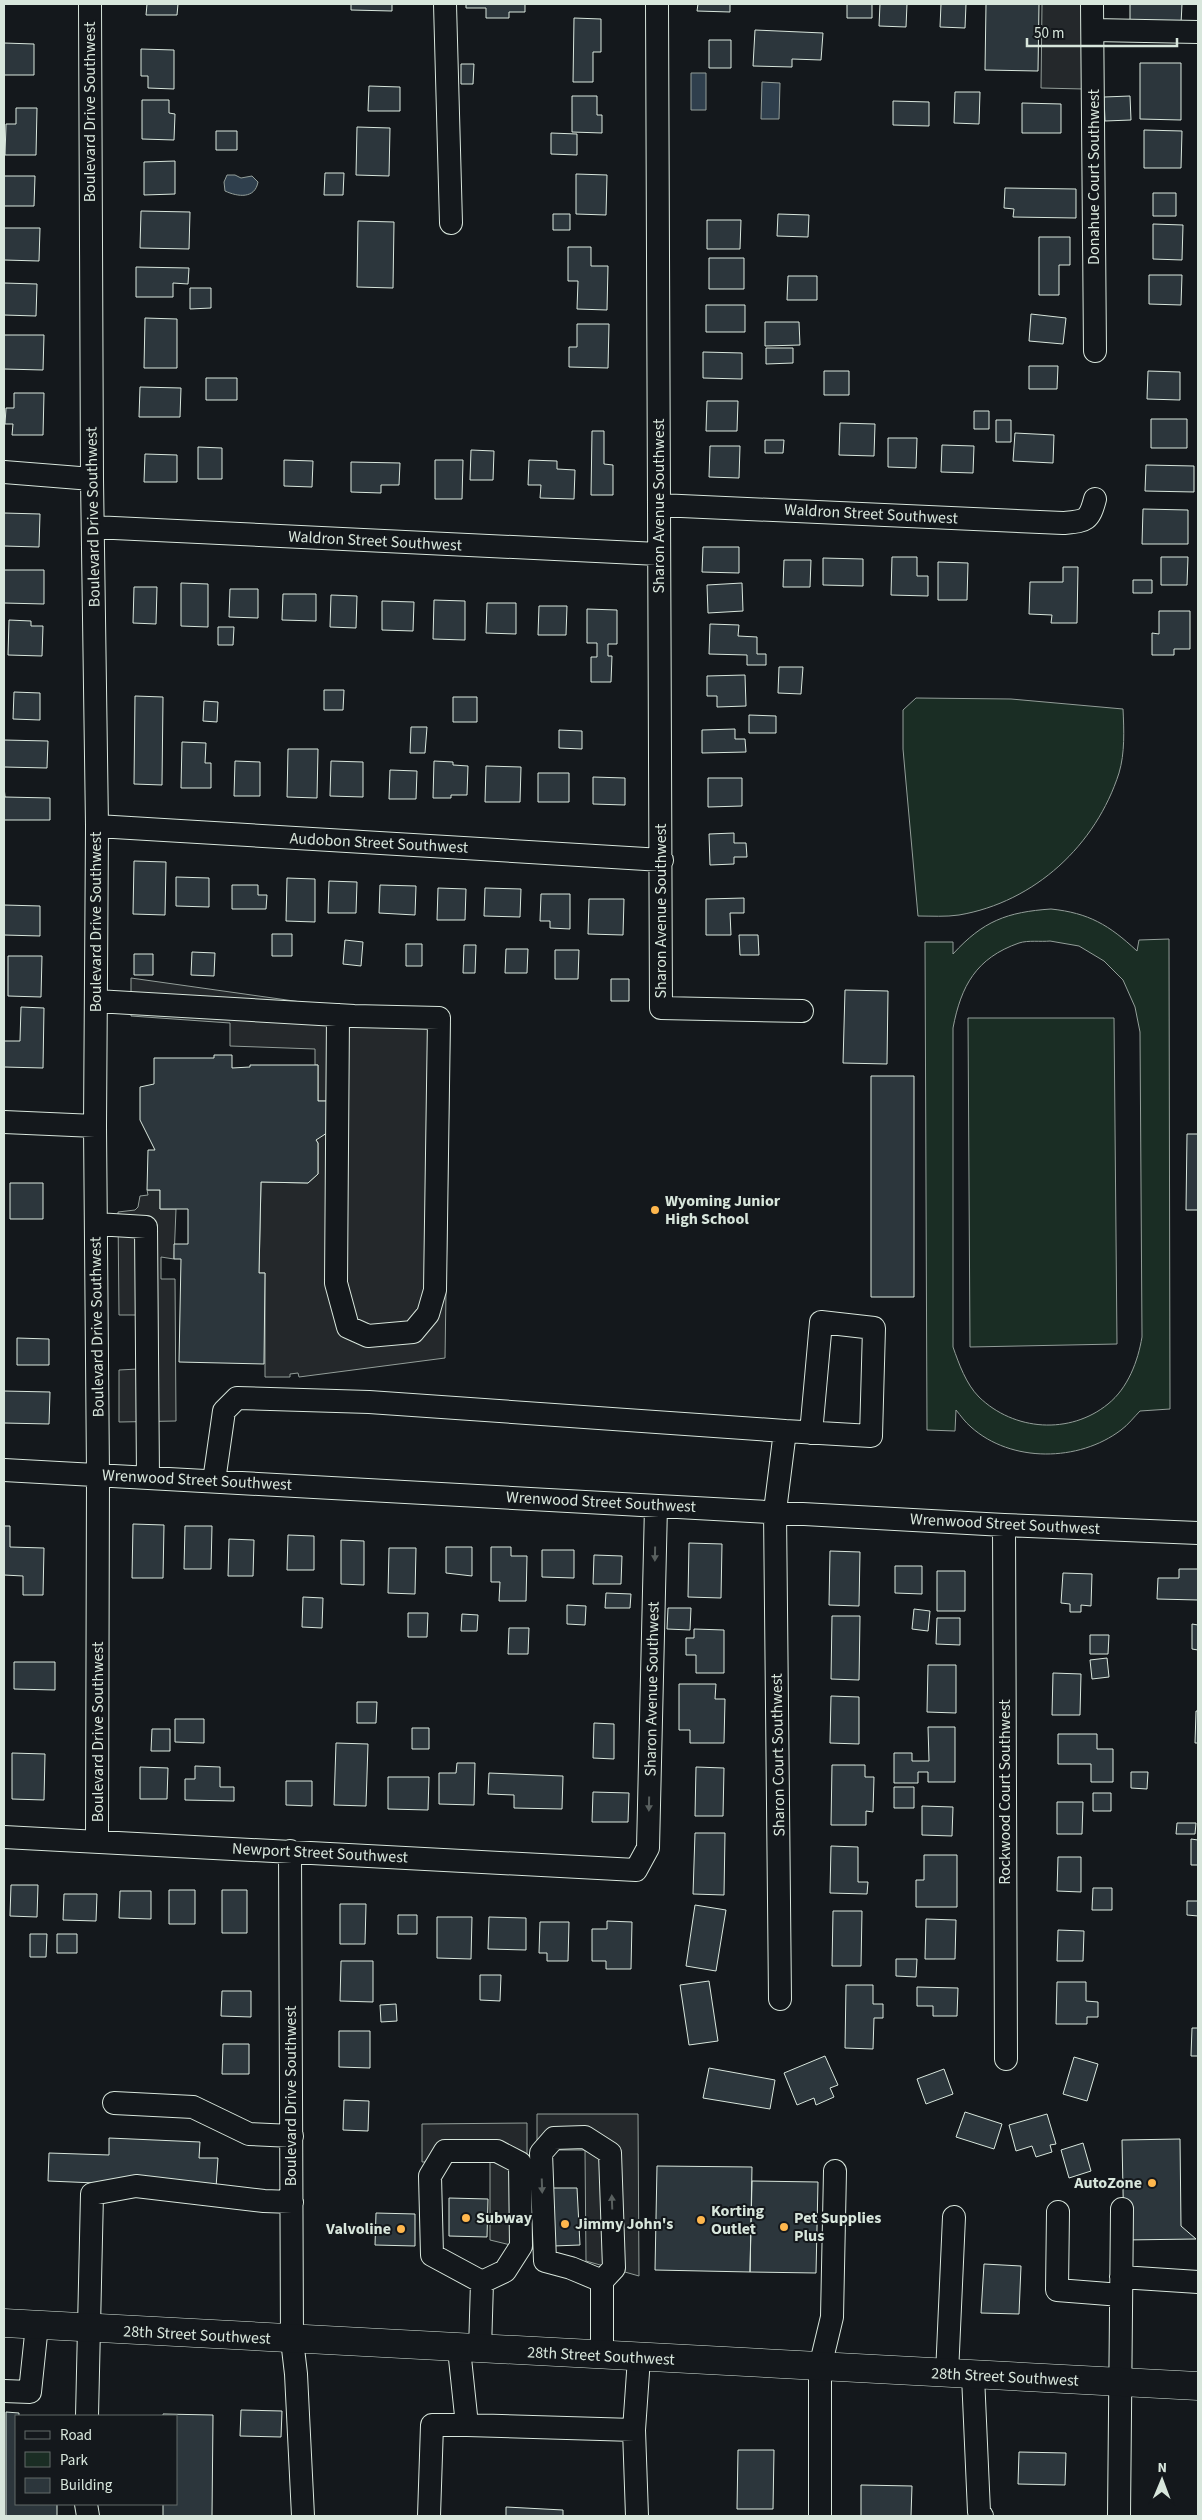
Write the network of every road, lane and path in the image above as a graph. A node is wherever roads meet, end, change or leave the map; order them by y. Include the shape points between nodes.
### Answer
1 (90, 4) edge
2 (445, 4) edge
3 (657, 4) edge
4 (1092, 4) edge
5 (1093, 30) junction
6 (1198, 32) edge
7 (451, 223) dead end
8 (1095, 351) dead end
9 (4, 472) edge
10 (92, 479) junction
11 (1095, 499) dead end
12 (659, 505) junction
13 (93, 527) junction
14 (658, 554) junction
15 (97, 826) junction
16 (662, 860) junction
17 (96, 1001) junction
18 (802, 1011) dead end
19 (338, 1015) junction
20 (4, 1122) edge
21 (95, 1126) junction
22 (96, 1224) junction
23 (785, 1431) junction
24 (811, 1433) junction
25 (4, 1470) edge
26 (98, 1475) junction
27 (148, 1478) junction
28 (214, 1481) junction
29 (656, 1506) junction
30 (775, 1512) junction
31 (1004, 1525) junction
32 (1198, 1533) edge
33 (4, 1837) edge
34 (97, 1841) junction
35 (290, 1851) junction
36 (636, 1870) joint
37 (780, 1999) dead end
38 (1006, 2059) dead end
39 (114, 2103) dead end
40 (292, 2136) junction
41 (835, 2171) dead end
42 (292, 2202) junction
43 (1122, 2209) dead end
44 (1058, 2212) dead end
45 (954, 2218) dead end
46 (602, 2281) junction
47 (482, 2282) junction
48 (1198, 2282) edge
49 (1121, 2286) junction
50 (4, 2323) edge
51 (36, 2326) junction
52 (91, 2328) junction
53 (292, 2340) junction
54 (470, 2349) junction
55 (602, 2356) junction
56 (638, 2358) junction
57 (820, 2367) junction
58 (947, 2374) junction
59 (973, 2376) junction
60 (1119, 2383) junction
61 (1198, 2386) edge
62 (4, 2391) edge
63 (88, 2415) edge
64 (467, 2425) junction
65 (634, 2430) junction
66 (303, 2516) edge
67 (429, 2516) edge
68 (637, 2516) edge
69 (820, 2516) edge
70 (982, 2516) edge
71 (1120, 2516) edge

1 - 10 street, Boulevard Drive Southwest
2 - 7 street
3 - 12 street, Sharon Avenue Southwest
4 - 5 street, Donahue Court Southwest
5 - 6 street
5 - 8 street, Donahue Court Southwest
9 - 10 street
10 - 13 street, Boulevard Drive Southwest
11 - 12 street, Waldron Street Southwest via 1090,516 1084,521 1063,523
12 - 14 street, Sharon Avenue Southwest
13 - 14 street, Waldron Street Southwest
13 - 15 street, Boulevard Drive Southwest
14 - 16 street, Sharon Avenue Southwest
15 - 16 street, Audobon Street Southwest
15 - 17 street, Boulevard Drive Southwest
16 - 18 street, Sharon Avenue Southwest via 661,1008
17 - 19 street
17 - 21 street, Boulevard Drive Southwest
19 - 19 street via 439,1018 435,1290 428,1314 413,1332 368,1336 348,1327 336,1283
20 - 21 street
21 - 22 street, Boulevard Drive Southwest
22 - 26 street, Boulevard Drive Southwest
22 - 27 street via 146,1227
23 - 24 street
23 - 28 street via 369,1402 237,1398 224,1411
23 - 30 street, Sharon Court Southwest
24 - 24 street via 870,1436 874,1328 821,1322
25 - 26 street, Wrenwood Street Southwest
26 - 27 street, Wrenwood Street Southwest
26 - 34 street, Boulevard Drive Southwest
27 - 28 street, Wrenwood Street Southwest
28 - 29 street, Wrenwood Street Southwest
29 - 30 street, Wrenwood Street Southwest
29 -> 36 street, Sharon Avenue Southwest via 648,1848
30 - 31 street, Wrenwood Street Southwest
30 - 37 street, Sharon Court Southwest
31 - 32 street, Wrenwood Street Southwest
31 - 38 street, Rockwood Court Southwest
33 - 34 street, Newport Street Southwest
34 - 35 street, Newport Street Southwest
35 - 36 street, Newport Street Southwest
35 - 40 street, Boulevard Drive Southwest
39 - 40 street via 192,2107 249,2134
40 - 42 street, Boulevard Drive Southwest
41 - 57 street via 832,2317
42 - 52 street via 136,2186 92,2194
42 - 53 street, Boulevard Drive Southwest
43 - 49 street
44 - 49 street via 1057,2290
45 - 58 street
46 -> 46 street via 614,2268 610,2153 585,2137 554,2138 541,2153 545,2261
46 - 55 street
47 - 47 street via 505,2271 521,2246 520,2163 497,2152 445,2151 430,2176 432,2255
47 - 54 street
48 - 49 street
49 - 60 street
50 - 51 main road, 28th Street Southwest
51 - 52 main road, 28th Street Southwest
51 - 62 street via 30,2392
52 - 53 main road, 28th Street Southwest
52 - 63 street
53 - 54 main road, 28th Street Southwest
53 - 66 street, Boulevard Drive Southwest
54 - 55 main road, 28th Street Southwest
54 - 64 street
55 - 56 main road, 28th Street Southwest
56 - 57 main road, 28th Street Southwest
56 - 65 street
57 - 58 main road, 28th Street Southwest
57 - 69 street
58 - 59 main road, 28th Street Southwest
59 - 60 main road, 28th Street Southwest
59 - 70 street via 979,2512
60 - 61 main road, 28th Street Southwest
60 - 71 street
64 - 65 street
64 - 67 street via 432,2425
65 - 68 street

